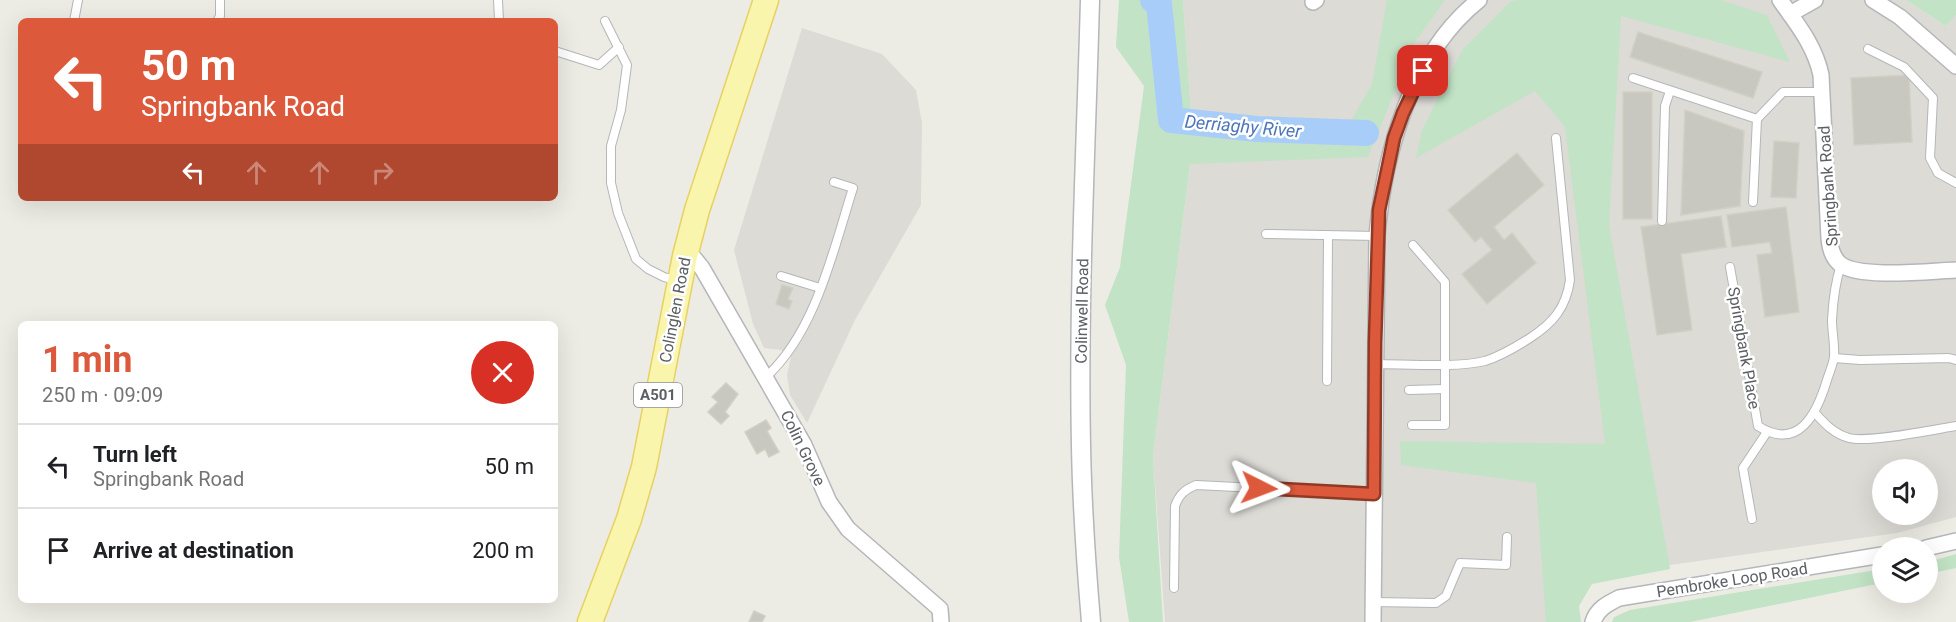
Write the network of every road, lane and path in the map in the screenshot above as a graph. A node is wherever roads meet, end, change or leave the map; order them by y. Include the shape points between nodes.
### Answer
1 (78, 0) edge
2 (219, 0) edge
3 (498, 0) edge
4 (766, 0) edge
5 (1090, 0) edge
6 (1479, 0) edge
7 (1780, 0) edge
8 (1815, 0) edge
9 (1873, 0) edge
10 (1790, 14) junction
11 (75, 18) edge
12 (219, 18) edge
13 (499, 18) edge
14 (605, 21) dead end
15 (619, 47) junction
16 (1868, 49) dead end
17 (558, 52) edge
18 (1956, 66) edge
19 (1633, 78) dead end
20 (1670, 91) junction
21 (1823, 92) junction
22 (1757, 119) junction
23 (1556, 138) dead end
24 (834, 182) dead end
25 (1956, 183) edge
26 (1753, 202) dead end
27 (1662, 221) dead end
28 (1266, 234) dead end
29 (1328, 236) junction
30 (1377, 236) junction
31 (1413, 245) dead end
32 (685, 256) junction
33 (1841, 265) junction
34 (1730, 267) dead end
35 (1956, 270) edge
36 (781, 276) dead end
37 (680, 281) junction
38 (820, 288) junction
39 (1834, 358) junction
40 (1956, 360) edge
41 (1375, 364) junction
42 (1445, 364) junction
43 (766, 377) junction
44 (1326, 381) dead end
45 (1409, 390) dead end
46 (1445, 390) junction
47 (1815, 413) junction
48 (1412, 425) dead end
49 (1956, 426) edge
50 (1767, 432) junction
51 (1374, 494) junction
52 (1752, 519) dead end
53 (1508, 537) dead end
54 (1956, 541) edge
55 (1938, 545) edge
56 (1872, 557) edge
57 (1174, 588) dead end
58 (1373, 602) junction
59 (590, 622) edge
60 (941, 622) edge
61 (1091, 622) edge
62 (1372, 622) edge
63 (1593, 622) edge

1 - 11 lane
2 - 12 lane
3 - 13 lane
4 - 32 main road, Colinglen Road / A501 via 708,173
5 - 61 street, Colinwell Road via 1081,444
6 - 30 street via 1436,49 1403,113 1383,184
7 - 10 street, Springbank Road
8 - 10 street
9 - 18 street via 1900,17
10 - 21 street, Springbank Road via 1818,60
14 - 15 lane
15 - 17 lane via 599,65
15 - 37 lane via 627,65 611,146 611,183 618,213 636,259 664,277
16 - 25 lane via 1904,67 1933,98 1930,158 1938,173
19 - 20 lane
20 - 22 lane
20 - 27 lane via 1665,105
21 - 22 lane via 1783,92
21 - 33 street, Springbank Road via 1829,238 1834,258
22 - 26 lane
23 - 42 lane via 1570,280 1562,309 1537,334 1504,353 1483,361
24 - 38 lane via 853,188
28 - 29 lane
29 - 30 lane
29 - 44 lane
30 - 41 street
31 - 42 lane via 1445,282
32 - 37 main road, Colinglen Road / A501
32 - 43 street, Colin Grove via 694,258 702,268
33 - 35 street, Springbank Road via 1874,273
33 - 39 lane, Springbank Place via 1834,293
34 - 50 lane, Springbank Place via 1758,426
36 - 38 lane
37 - 59 main road, Colinglen Road / A501 via 644,467
38 - 43 lane via 803,332
39 - 40 lane
39 - 47 lane, Springbank Place
41 - 42 lane
41 - 51 street
42 - 46 lane
43 - 60 street, Colin Grove via 804,445 829,502 848,529 940,609
45 - 46 lane
46 - 48 lane via 1445,425
47 - 49 lane via 1826,426 1851,438
47 - 50 lane, Springbank Place via 1793,433
50 - 52 lane via 1743,468
51 - 57 lane via 1196,485 1185,489 1174,506
51 - 58 street
53 - 58 lane via 1506,565 1460,563 1446,596 1436,603
54 - 55 street
56 - 63 street, Pembroke Loop Road via 1619,598 1604,606
58 - 62 street

